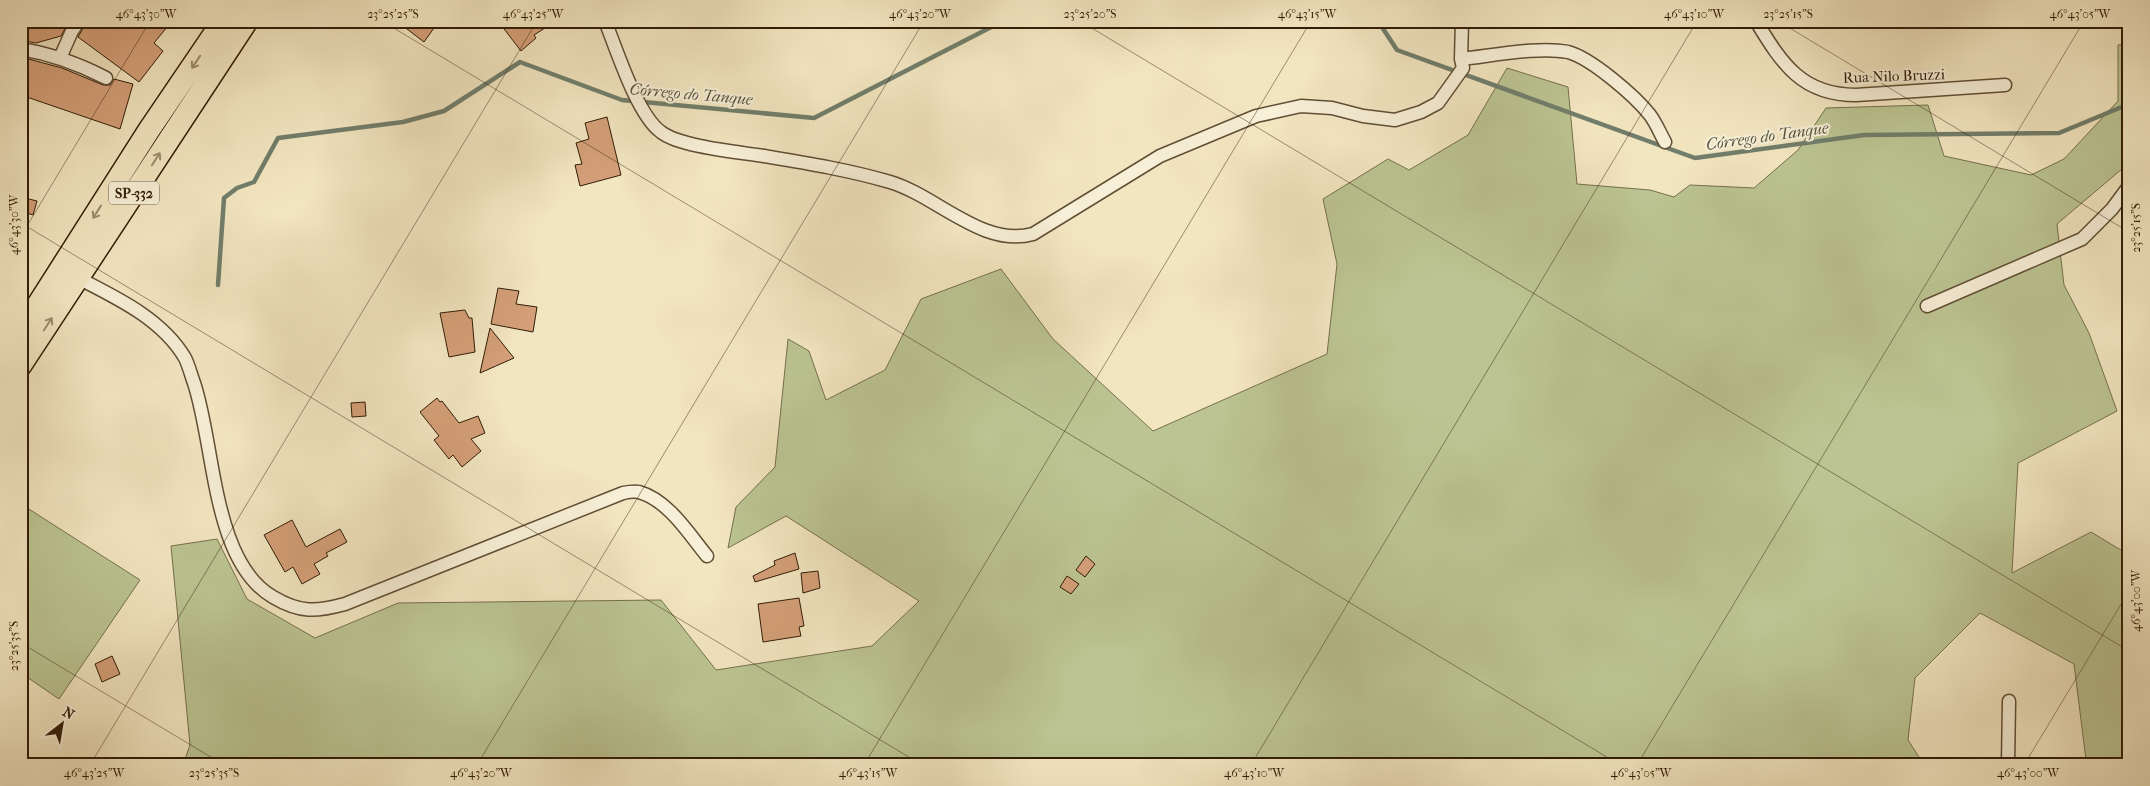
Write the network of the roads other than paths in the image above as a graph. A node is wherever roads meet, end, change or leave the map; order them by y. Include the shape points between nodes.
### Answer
1 (79, 21) edge
2 (223, 21) edge
3 (247, 21) edge
4 (606, 21) edge
5 (1462, 21) edge
6 (1756, 21) edge
7 (21, 49) edge
8 (60, 58) junction
9 (1462, 64) junction
10 (106, 78) dead end
11 (2005, 85) dead end
12 (1665, 142) dead end
13 (2129, 186) edge
14 (78, 278) junction
15 (1927, 306) dead end
16 (21, 331) edge
17 (21, 365) edge
18 (707, 556) dead end
19 (2009, 701) dead end
20 (2008, 765) edge

1 - 8 street
2 -> 16 main road, SP-332
14 -> 3 main road, SP-332
4 - 9 street via 643,112 652,126 663,134 872,176 919,193 984,230 1012,238 1033,234 1160,156 1256,116 1301,106 1332,108 1395,120 1421,112 1438,103
5 - 9 street
6 - 11 street, Rua Nilo Bruzzi via 1788,67 1807,84 1821,91 1856,95
7 - 8 street
8 - 10 street
9 - 12 street via 1523,52 1569,52 1622,87 1651,116
13 - 15 street via 2112,209 2082,239
17 -> 14 main road, SP-332
14 - 18 street via 152,320 174,341 186,360 199,397 223,519 234,552 263,592 286,605 322,611 345,604 623,493 638,492 668,510
19 - 20 street

